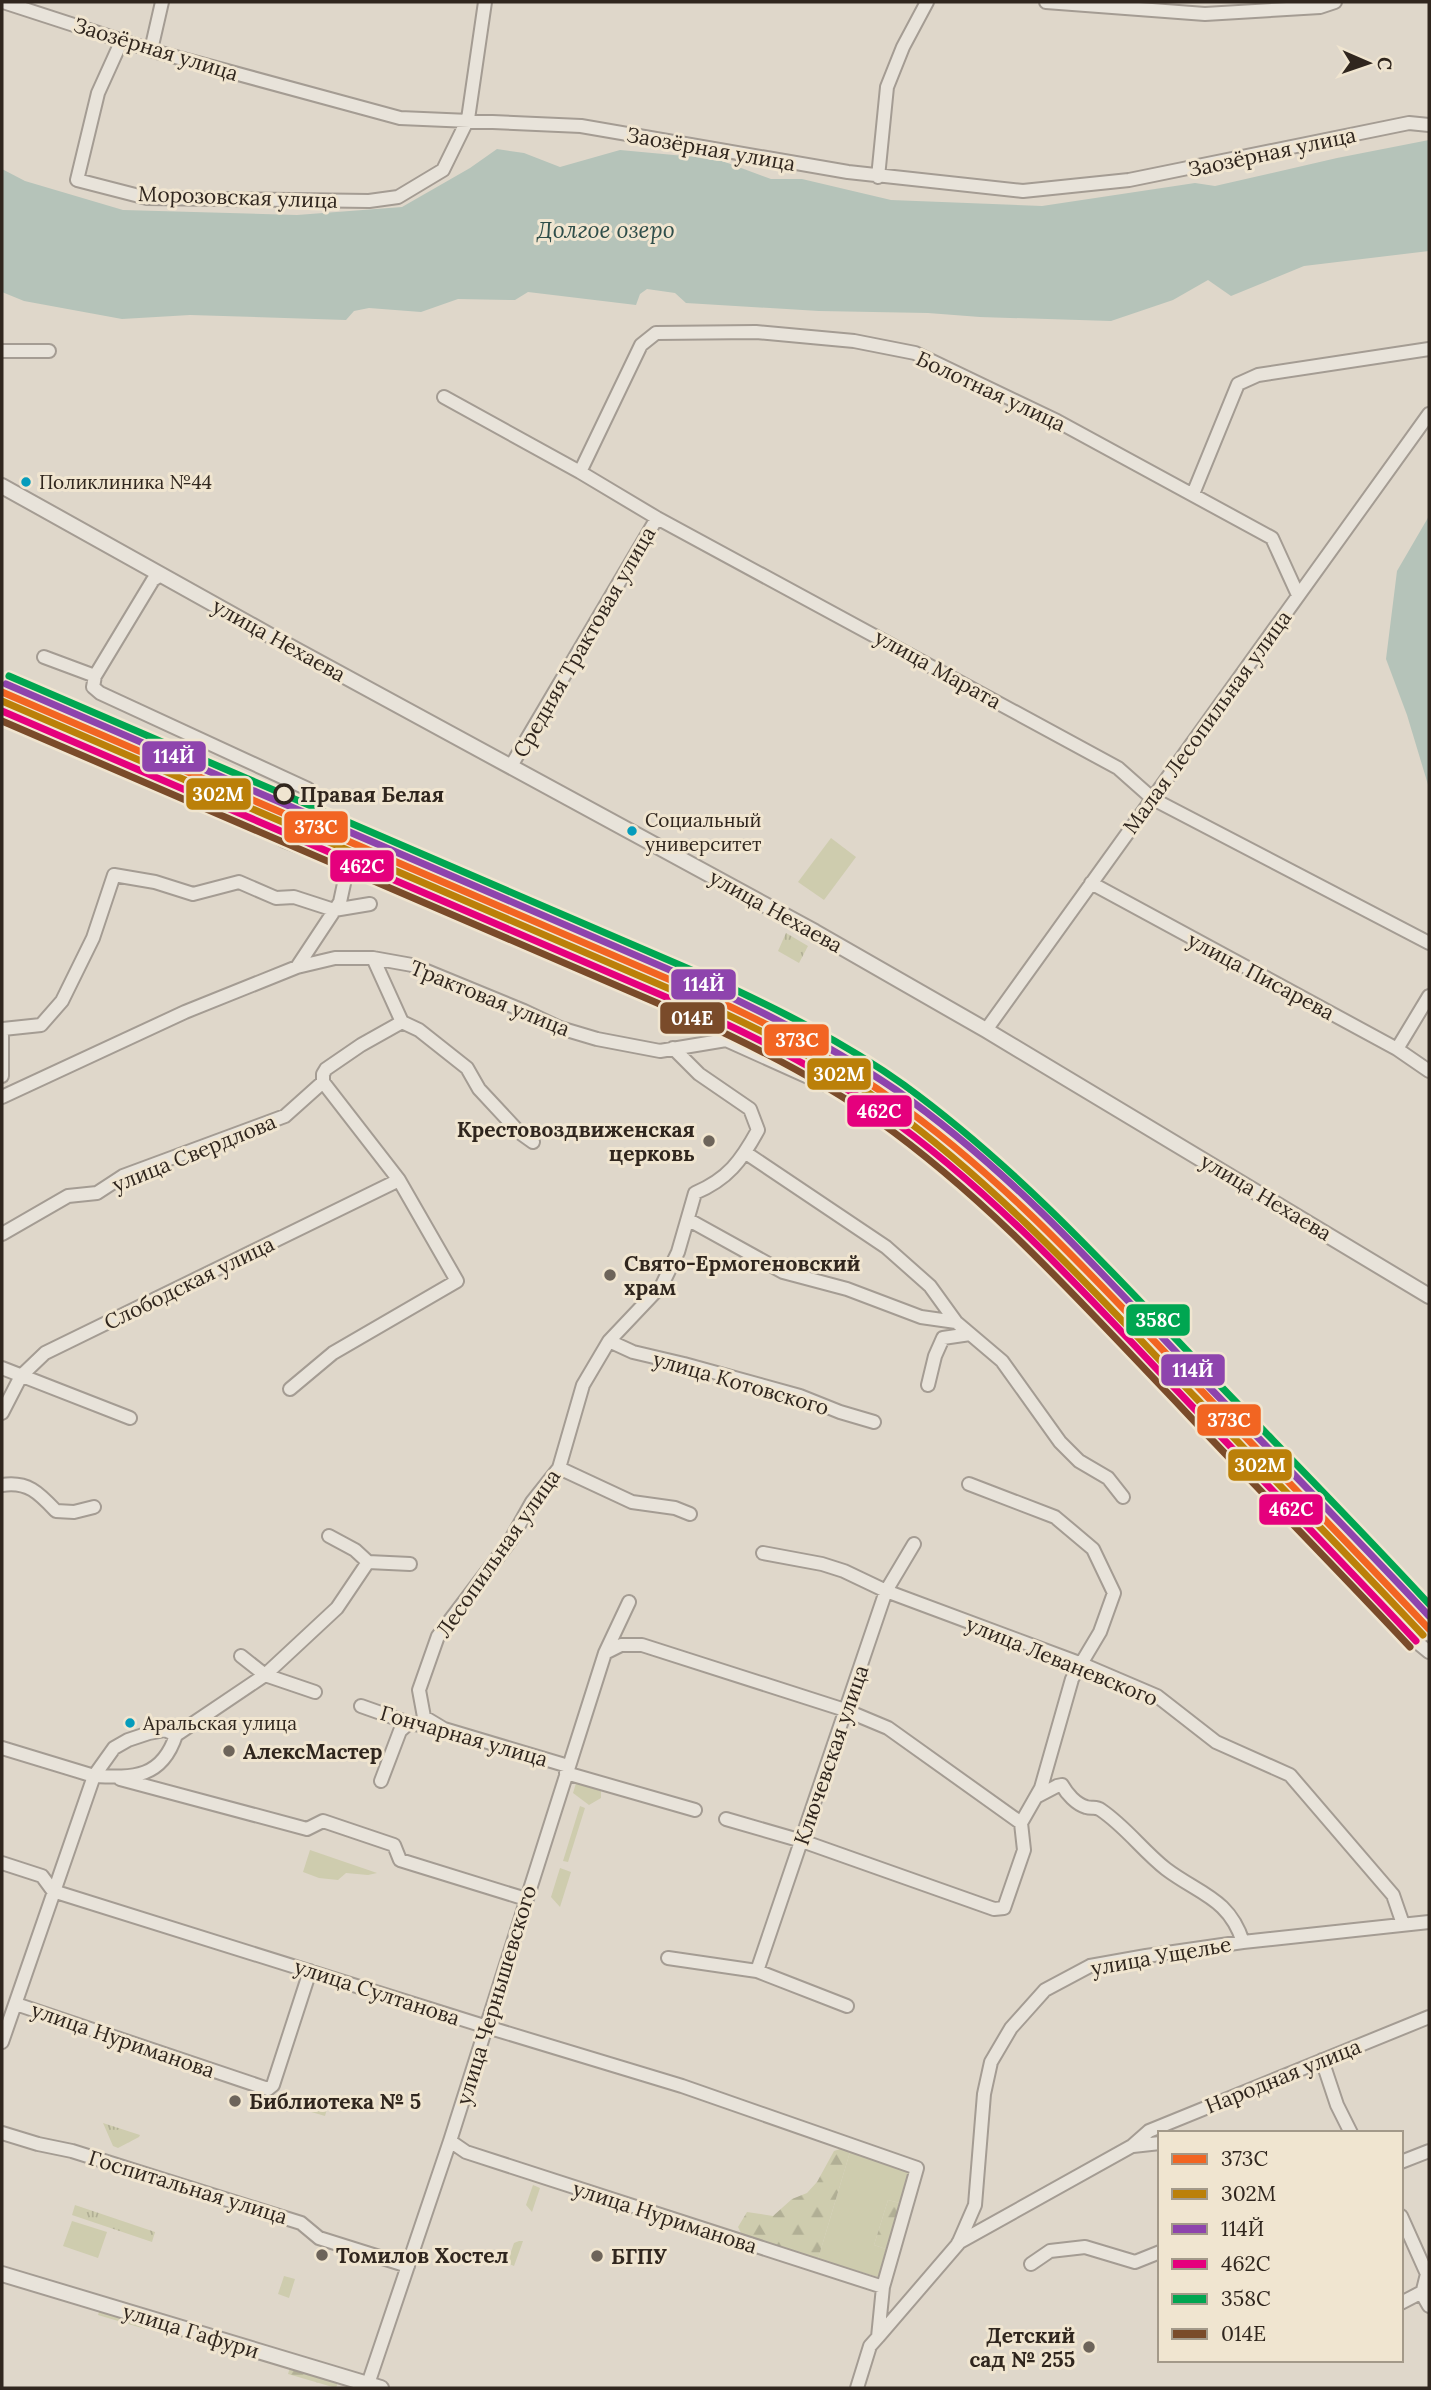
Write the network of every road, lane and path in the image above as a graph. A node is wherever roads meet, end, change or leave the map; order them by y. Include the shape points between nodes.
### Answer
1 (162, 2) edge
2 (485, 2) edge
3 (927, 2) edge
4 (1046, 2) edge
5 (1335, 2) edge
6 (10, 3) edge
7 (122, 40) junction
8 (151, 50) junction
9 (468, 119) junction
10 (1429, 125) edge
11 (878, 177) junction
12 (1429, 349) edge
13 (2, 351) edge
14 (49, 351) dead end
15 (444, 397) dead end
16 (1429, 414) edge
17 (580, 472) junction
18 (2, 485) edge
19 (1193, 494) junction
20 (657, 518) junction
21 (161, 575) junction
22 (1298, 595) junction
23 (44, 657) dead end
24 (95, 676) junction
25 (2, 710) edge
26 (511, 766) junction
27 (308, 789) dead end
28 (1153, 799) junction
29 (1090, 883) junction
30 (370, 904) dead end
31 (334, 910) junction
32 (1429, 943) edge
33 (373, 958) junction
34 (297, 967) junction
35 (1429, 996) edge
36 (402, 1022) junction
37 (2, 1029) edge
38 (986, 1030) junction
39 (673, 1048) junction
40 (1397, 1049) junction
41 (1429, 1071) edge
42 (2, 1076) edge
43 (323, 1082) junction
44 (826, 1085) dead end
45 (2, 1097) edge
46 (533, 1142) dead end
47 (746, 1153) junction
48 (400, 1180) junction
49 (689, 1220) junction
50 (2, 1234) edge
51 (1429, 1296) edge
52 (956, 1322) junction
53 (970, 1334) junction
54 (609, 1340) junction
55 (2, 1368) edge
56 (21, 1376) junction
57 (928, 1385) dead end
58 (290, 1390) dead end
59 (2, 1413) edge
60 (130, 1418) dead end
61 (874, 1422) dead end
62 (559, 1468) junction
63 (969, 1484) dead end
64 (2, 1485) edge
65 (1123, 1497) dead end
66 (94, 1507) dead end
67 (690, 1514) dead end
68 (329, 1536) dead end
69 (914, 1544) dead end
70 (763, 1553) dead end
71 (368, 1562) junction
72 (410, 1564) dead end
73 (886, 1591) junction
74 (629, 1602) dead end
75 (1418, 1643) dead end
76 (1429, 1652) edge
77 (605, 1653) junction
78 (241, 1656) dead end
79 (1082, 1664) junction
80 (265, 1675) junction
81 (315, 1692) dead end
82 (361, 1706) dead end
83 (845, 1710) junction
84 (409, 1723) junction
85 (443, 1729) junction
86 (176, 1735) junction
87 (2, 1748) edge
88 (567, 1769) junction
89 (94, 1776) junction
90 (113, 1777) junction
91 (380, 1782) dead end
92 (1035, 1797) junction
93 (695, 1810) dead end
94 (726, 1819) dead end
95 (1021, 1823) junction
96 (802, 1841) junction
97 (2, 1863) edge
98 (53, 1891) junction
99 (526, 1899) junction
100 (1429, 1922) edge
101 (1404, 1924) junction
102 (1243, 1942) junction
103 (668, 1958) dead end
104 (310, 1971) junction
105 (757, 1971) junction
106 (16, 2004) junction
107 (847, 2006) dead end
108 (1429, 2017) edge
109 (486, 2027) junction
110 (2, 2042) edge
111 (1322, 2060) junction
112 (1350, 2131) edge
113 (2, 2133) edge
114 (450, 2141) junction
115 (1158, 2143) edge
116 (1132, 2146) junction
117 (1429, 2151) edge
118 (1403, 2161) edge
119 (1403, 2220) edge
120 (958, 2244) junction
121 (1158, 2253) edge
122 (1031, 2264) dead end
123 (408, 2266) junction
124 (2, 2274) edge
125 (883, 2287) junction
126 (1425, 2291) edge
127 (1403, 2302) edge
128 (1429, 2306) edge
129 (878, 2337) junction
130 (371, 2387) edge
131 (857, 2388) edge

1 - 8 street
2 - 9 street
3 - 11 street via 887,87
4 - 5 street via 1205,14 1320,7
6 - 7 street, Заозёрная улица
7 - 8 street, Заозёрная улица
7 - 9 street, Морозовская улица via 98,93 77,180 147,198 369,201 398,197 443,170
8 - 9 street, Заозёрная улица via 400,118
9 - 11 street, Заозёрная улица via 581,126
10 - 11 street, Заозёрная улица via 1409,123 1129,180 1023,191
12 - 19 street via 1258,375 1238,384
13 - 14 street
15 - 17 street, улица Марата
16 - 22 street, Малая Лесопильная улица
17 - 19 street, Болотная улица via 641,345 656,333 756,332 854,341 915,353 1057,421
17 - 20 street, улица Марата
18 - 21 street, улица Нехаева
19 - 22 street, Болотная улица via 1272,538
20 - 26 street, Средняя Трактовая улица
20 - 28 street, улица Марата via 1118,768
21 - 24 street via 153,580
21 - 26 street, улица Нехаева
22 - 28 street, Малая Лесопильная улица
23 - 24 street
24 - 27 street via 93,687 100,693
25 - 31 street via 238,815 285,841 348,865
26 - 38 street, улица Нехаева
28 - 29 street, Малая Лесопильная улица
28 - 32 street, улица Марата
29 - 38 street, Малая Лесопильная улица
29 - 40 street, улица Писарева
30 - 31 street
31 - 34 street
31 - 37 street via 294,897 276,898 239,881 193,894 114,875 93,938 62,1001 40,1025
33 - 34 street, Трактовая улица via 335,958
33 - 36 street
33 - 39 street, Трактовая улица via 412,965 559,1028 660,1051
34 - 45 street, Трактовая улица
35 - 40 street
36 - 43 street, улица Свердлова via 326,1069
36 - 46 street via 467,1068 479,1089
37 - 42 street
38 - 51 street, улица Нехаева
39 - 44 street, Трактовая улица via 726,1040
39 - 47 street, Лесопильная улица via 699,1074 750,1109 758,1130
40 - 41 street, улица Писарева
43 - 48 street
43 - 50 street, улица Свердлова via 285,1116 123,1176 97,1193 68,1196
47 - 49 street, Лесопильная улица via 716,1184 695,1194
47 - 52 street via 886,1247 930,1286
48 - 56 street, Слободская улица via 45,1353
48 - 58 street via 457,1281 333,1353
49 - 52 street via 783,1272 847,1289 921,1317
49 - 54 street, Лесопильная улица via 662,1285
52 - 53 street
53 - 57 street via 943,1338
53 - 65 street via 1002,1361 1060,1442 1079,1461 1108,1478
54 - 61 street, улица Котовского via 633,1352 800,1396
54 - 62 street, Лесопильная улица via 583,1385
55 - 56 street
56 - 59 street, Слободская улица
56 - 60 street
62 - 67 street via 632,1502
62 - 85 street, Лесопильная улица via 438,1636 419,1690 424,1717
63 - 79 street via 1055,1517 1093,1549 1114,1593
64 - 66 street via 36,1490 55,1511
68 - 71 street
69 - 73 street, Ключевская улица
70 - 73 street, улица Леваневского via 822,1564
71 - 72 street
71 - 80 street via 337,1608
73 - 79 street, улица Леваневского
73 - 83 street, Ключевская улица
74 - 77 street, улица Чернышевского
75 - 76 street
77 - 83 street via 621,1645 642,1645
77 - 88 street, улица Чернышевского
78 - 80 street
79 - 92 street via 1072,1679
79 - 101 street, улица Леваневского via 1157,1696 1216,1742 1290,1775 1392,1895
80 - 81 street
80 - 86 street
82 - 84 street, Гончарная улица
83 - 95 street via 888,1728
83 - 96 street, Ключевская улица
84 - 85 street, Гончарная улица
84 - 91 street via 400,1731
85 - 88 street, Гончарная улица
86 - 89 street via 165,1730 128,1740 114,1748
86 - 90 street via 163,1762 150,1772
87 - 89 street
88 - 93 street, Гончарная улица
88 - 99 street, улица Чернышевского
89 - 90 street
89 - 98 street
90 - 99 street via 307,1829 323,1821 394,1845 400,1860
92 - 95 street
92 - 102 street via 1062,1785 1078,1803 1099,1808 1165,1868 1225,1908
94 - 96 street
95 - 96 street via 1024,1850 1004,1909
96 - 105 street, Ключевская улица
97 - 98 street, улица Султанова via 42,1876
98 - 104 street, улица Султанова
98 - 106 street
99 - 109 street, улица Чернышевского
100 - 101 street, улица Ущелье
101 - 102 street, улица Ущелье
102 - 120 street, улица Ущелье via 1090,1966 1045,1990 1011,2028 991,2062 975,2205
103 - 105 street
104 - 106 street, улица Нуриманова via 270,2088
104 - 109 street, улица Султанова
105 - 107 street
106 - 110 street
108 - 111 street, Народная улица
109 - 114 street, улица Чернышевского
109 - 125 street, улица Султанова via 682,2086 917,2168
111 - 112 street
111 - 116 street, Народная улица via 1149,2131
113 - 123 street, Госпитальная улица via 301,2223 319,2238
114 - 123 street, улица Чернышевского
114 - 125 street, улица Нуриманова via 466,2152
115 - 116 street
116 - 120 street, Народная улица
117 - 118 street
119 - 126 street via 1427,2274
120 - 129 street, улица Ущелье
121 - 122 street via 1135,2262 1085,2247 1050,2251
123 - 130 street, улица Чернышевского
124 - 130 street, улица Гафури
125 - 129 street
126 - 127 street
126 - 128 street
129 - 131 street via 870,2346

